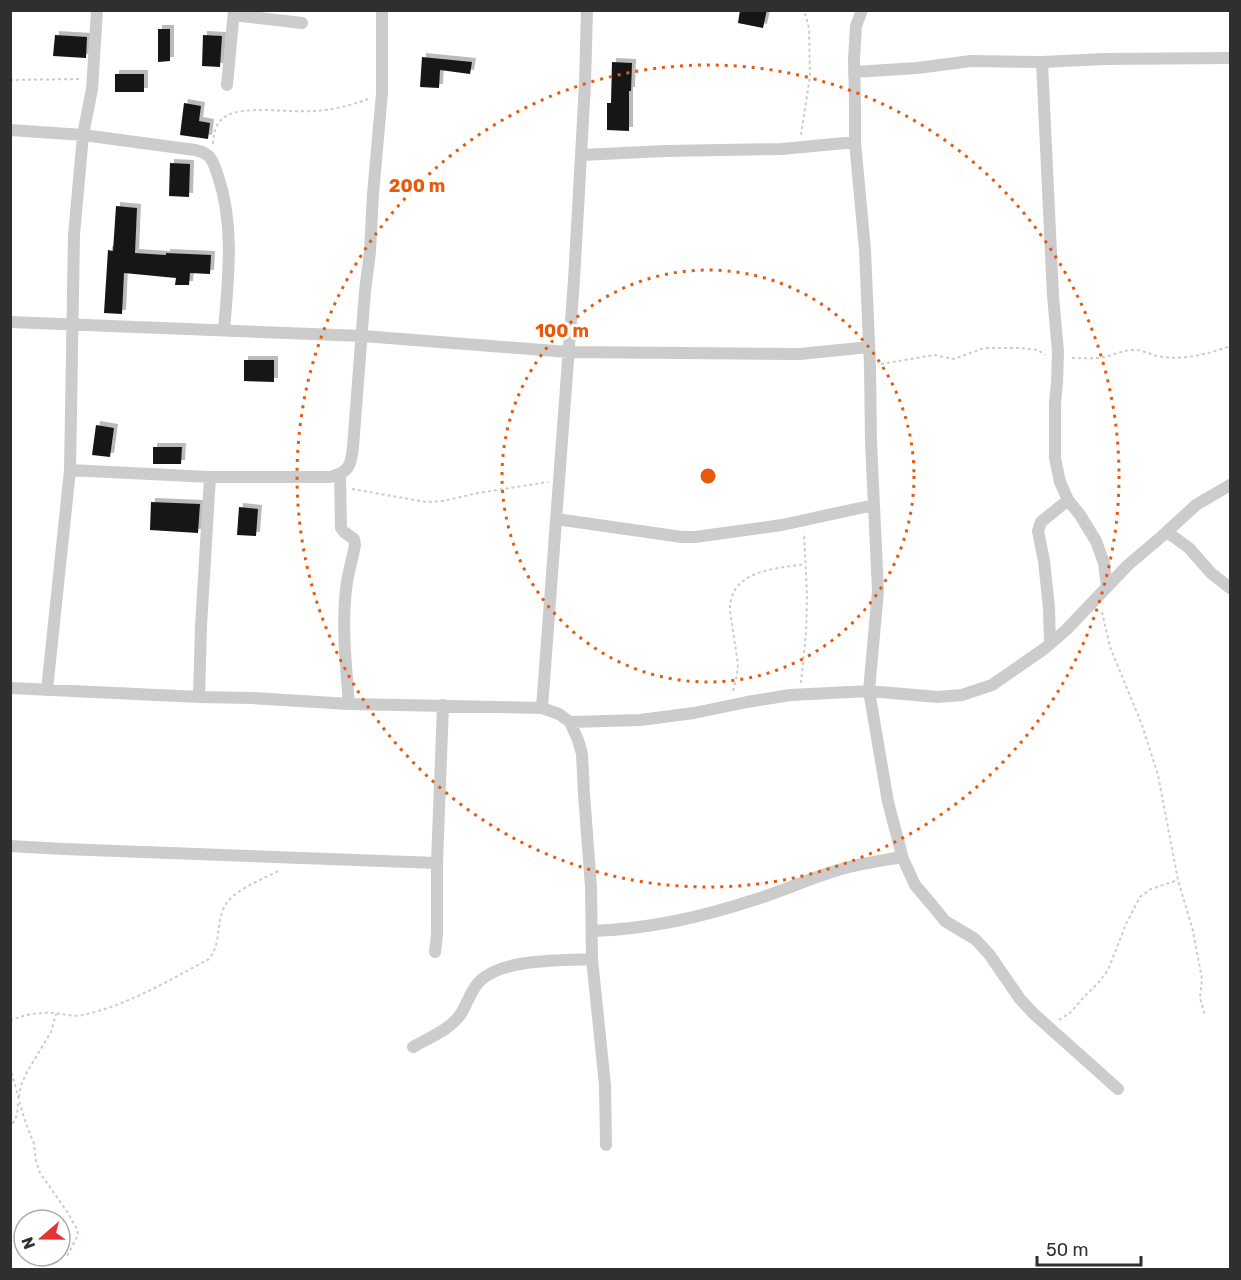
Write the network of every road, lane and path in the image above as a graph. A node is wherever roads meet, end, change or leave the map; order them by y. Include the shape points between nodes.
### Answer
1 (97, 10) edge
2 (382, 10) edge
3 (587, 10) edge
4 (804, 10) edge
5 (862, 10) edge
6 (234, 13) edge
7 (302, 23) dead end
8 (1230, 58) edge
9 (1042, 62) junction
10 (854, 72) junction
11 (10, 80) edge
12 (93, 80) junction
13 (226, 85) dead end
14 (382, 93) junction
15 (10, 130) edge
16 (83, 135) junction
17 (855, 142) junction
18 (799, 147) junction
19 (581, 155) junction
20 (211, 159) junction
21 (10, 322) edge
22 (72, 324) junction
23 (224, 330) junction
24 (363, 336) junction
25 (1230, 346) edge
26 (869, 347) junction
27 (569, 352) junction
28 (1057, 357) junction
29 (870, 366) junction
30 (70, 470) junction
31 (210, 477) junction
32 (559, 480) junction
33 (340, 481) junction
34 (1230, 485) edge
35 (1068, 500) junction
36 (874, 505) junction
37 (556, 519) junction
38 (803, 521) junction
39 (1167, 532) junction
40 (805, 564) junction
41 (1230, 588) edge
42 (1103, 590) junction
43 (1050, 644) junction
44 (10, 688) edge
45 (47, 690) junction
46 (869, 691) junction
47 (800, 695) junction
48 (199, 698) junction
49 (349, 704) junction
50 (444, 705) junction
51 (730, 705) junction
52 (542, 708) junction
53 (570, 722) junction
54 (10, 846) edge
55 (902, 856) junction
56 (301, 858) junction
57 (436, 863) junction
58 (1178, 880) junction
59 (592, 931) junction
60 (435, 952) dead end
61 (592, 959) junction
62 (56, 1014) junction
63 (1205, 1015) dead end
64 (10, 1021) edge
65 (1047, 1028) junction
66 (413, 1047) dead end
67 (10, 1067) edge
68 (1118, 1089) dead end
69 (19, 1099) junction
70 (10, 1129) edge
71 (606, 1145) dead end
72 (64, 1208) edge
73 (72, 1220) edge
74 (72, 1246) edge

1 - 12 street
2 - 14 street
3 - 19 street
4 - 18 path via 809,28 810,76
5 - 10 street via 856,26
6 - 7 street
6 - 13 street
8 - 9 street
9 - 10 street via 970,61
9 - 28 street
10 - 17 street
11 - 12 path
12 - 16 street
14 - 20 path via 336,109 249,111 224,117 216,125
14 - 24 street
15 - 16 street
16 - 20 street via 195,150
16 - 22 street via 74,235
17 - 18 street
17 - 26 street
18 - 19 street
19 - 27 street
20 - 23 street via 227,215 229,255
21 - 22 street
22 - 23 street
22 - 30 street
23 - 24 street
24 - 27 street
24 - 33 street via 351,462
25 - 28 path via 1171,358 1136,350 1088,359
26 - 27 street via 800,354
26 - 29 street
27 - 32 street
28 - 29 path via 1038,350 1003,347 984,348 954,359 934,356
28 - 35 street via 1055,458
29 - 36 street
30 - 31 street
30 - 45 street
31 - 33 street via 330,477
31 - 48 street
32 - 33 path via 426,502
32 - 37 street
33 - 49 street via 341,528 354,539 355,545 346,602
34 - 39 street via 1196,505
35 - 42 street via 1096,541 1104,563
35 - 43 street via 1041,522 1038,531
36 - 38 street
36 - 46 street via 878,591
37 - 38 street via 682,537
37 - 52 street
38 - 40 path
39 - 41 street via 1190,548
39 - 42 street
40 - 47 path via 806,633
40 - 51 path via 749,576 733,591 730,611 738,664
42 - 43 street
42 - 58 path via 1110,647 1158,776
43 - 46 street via 992,685 963,695 938,697
44 - 45 street
45 - 48 street
46 - 47 street
46 - 55 street via 888,802
47 - 51 street
48 - 49 street
49 - 50 street
50 - 52 street
50 - 57 street
51 - 53 street via 640,720
52 - 53 street
53 - 59 street via 582,754
54 - 56 street
55 - 59 street via 837,870 689,919 653,927
55 - 65 street via 915,885 945,921 975,939
56 - 57 street
56 - 62 path via 231,897 223,909 215,951 209,959 113,1006 81,1016
57 - 60 street
58 - 63 path via 1193,931
58 - 65 path via 1140,897 1108,970 1071,1012
59 - 61 street
61 - 66 street via 528,963 496,970 472,990 461,1014 450,1026
61 - 71 street via 605,1085
62 - 64 path via 40,1013
62 - 69 path via 51,1032 21,1085
65 - 68 street
67 - 69 path
69 - 70 path
69 - 72 path via 40,1173
73 - 74 path via 78,1235

